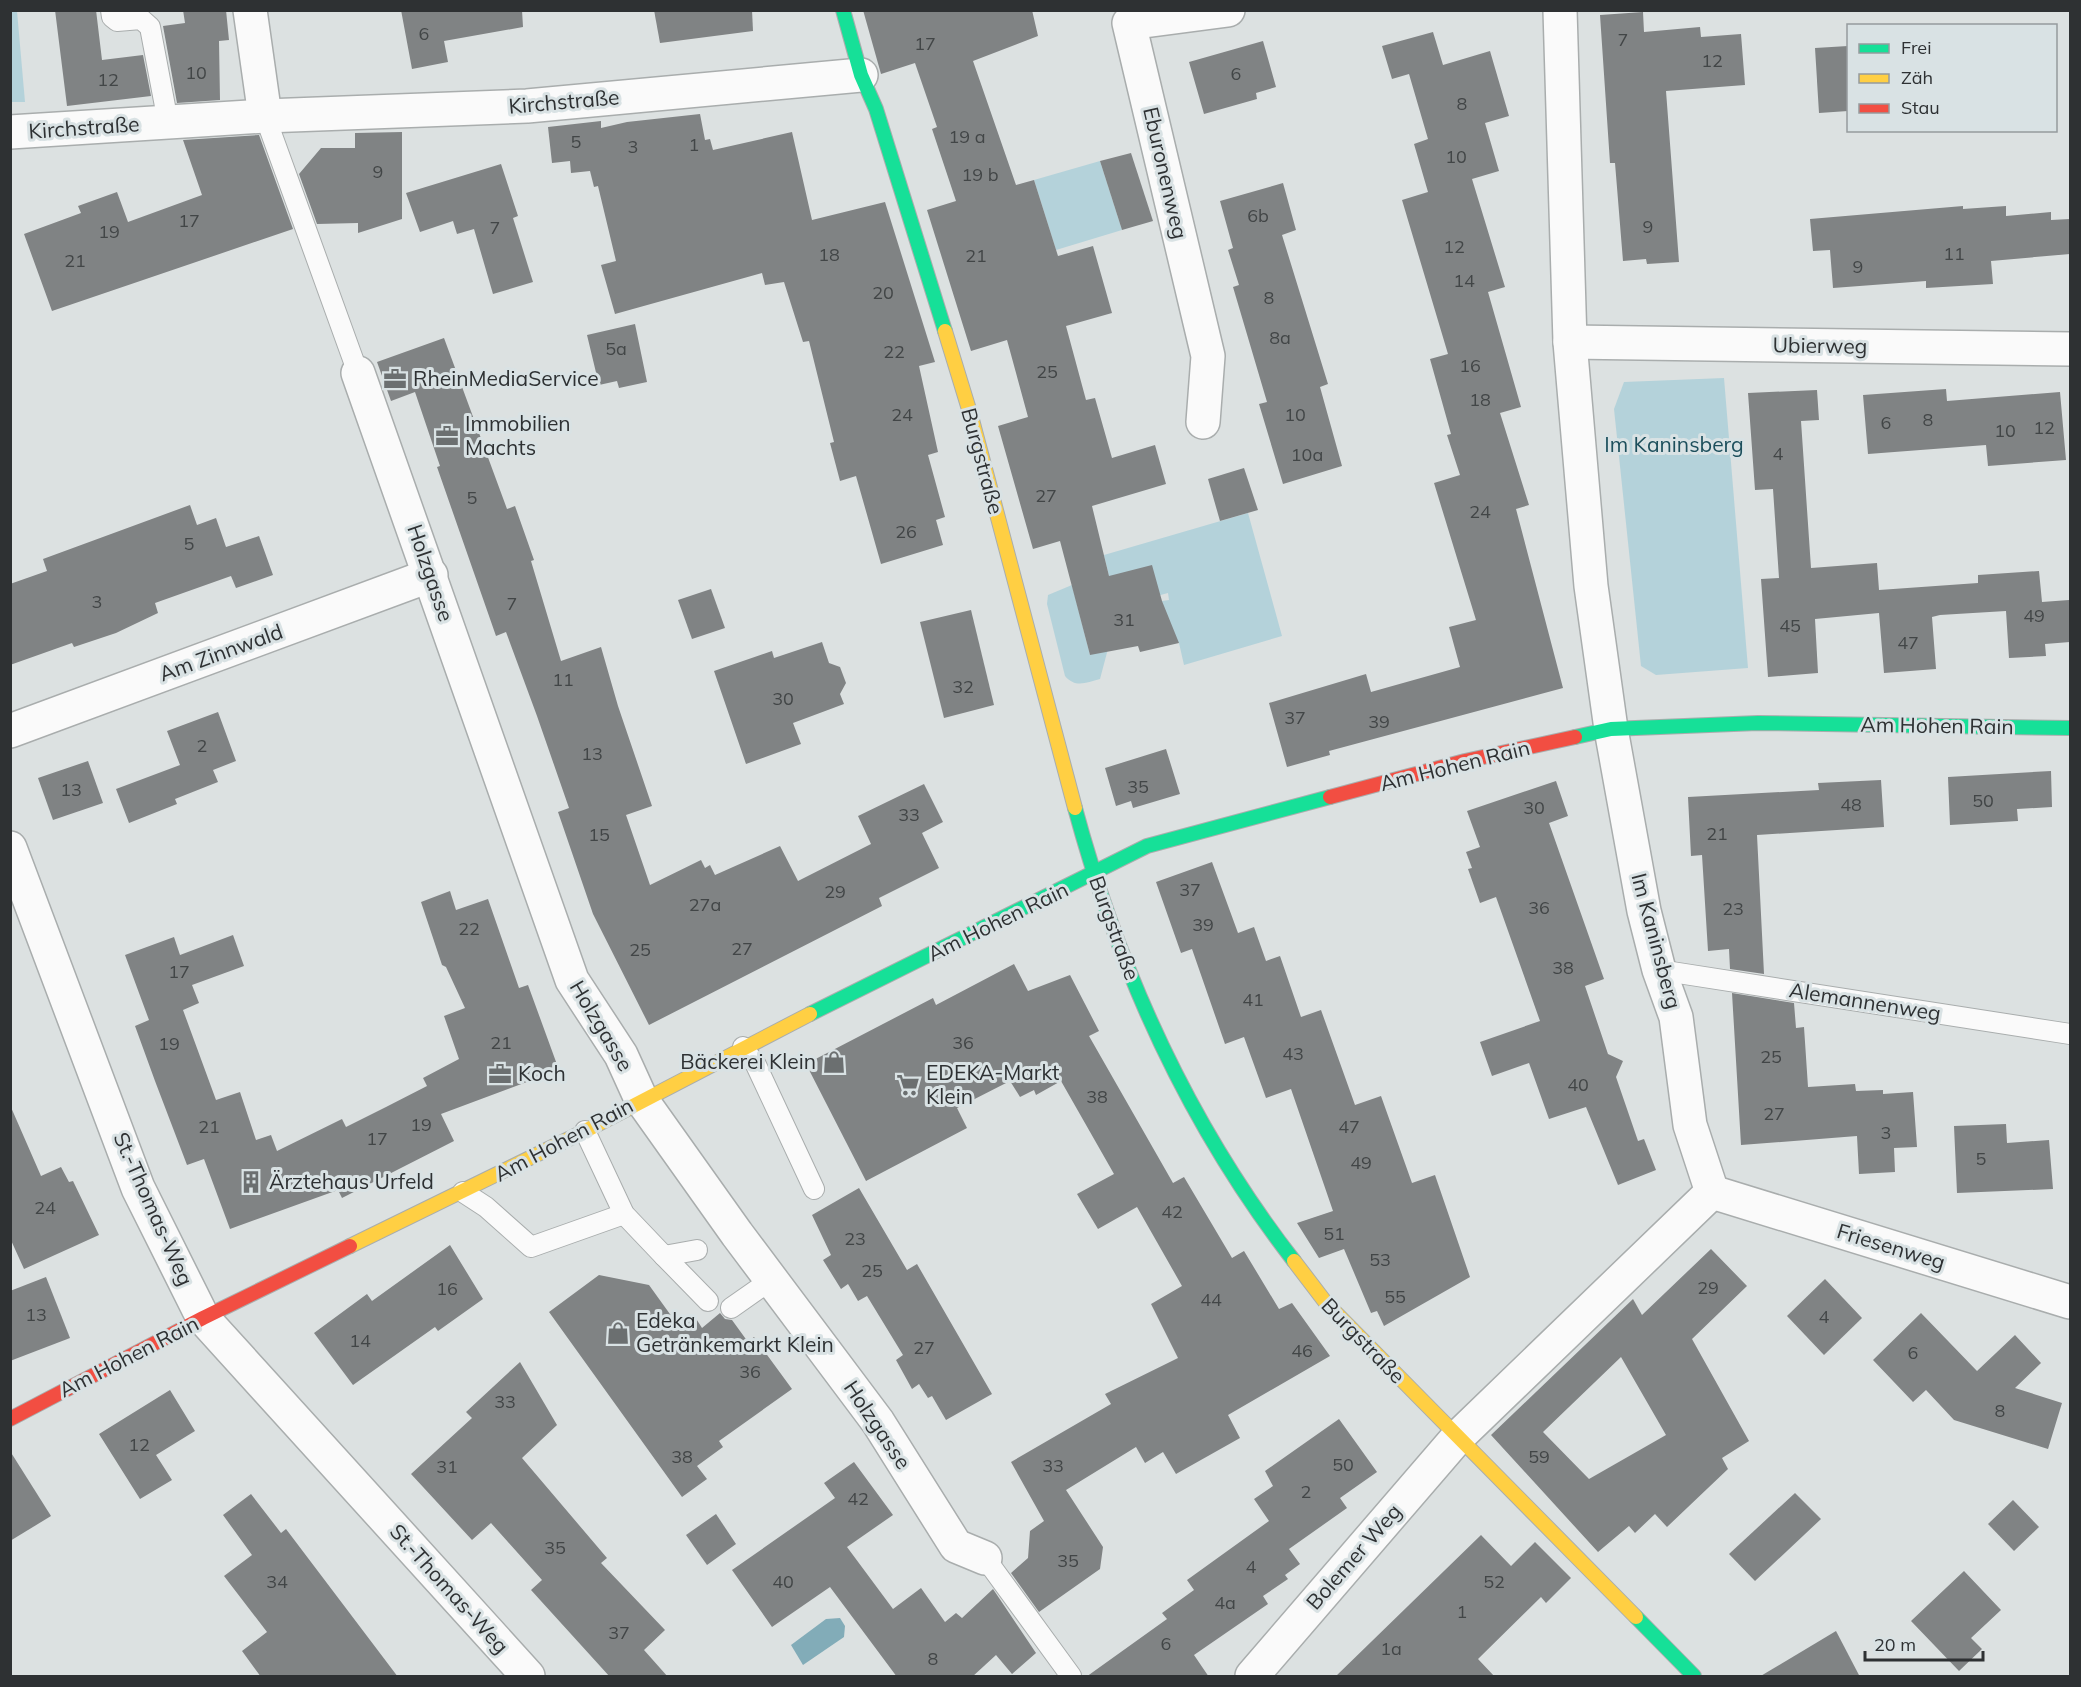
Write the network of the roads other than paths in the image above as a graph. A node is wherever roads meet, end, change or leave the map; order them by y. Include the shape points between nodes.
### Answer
1 (111, 10) edge
2 (250, 10) edge
3 (843, 10) edge
4 (1228, 10) edge
5 (1560, 10) edge
6 (861, 75) junction
7 (265, 116) junction
8 (168, 122) junction
9 (10, 132) edge
10 (1570, 342) junction
11 (2070, 349) edge
12 (358, 373) joint
13 (1203, 422) dead end
14 (431, 575) junction
15 (2070, 728) edge
16 (1611, 729) junction
17 (10, 731) edge
18 (10, 848) edge
19 (1093, 875) junction
20 (1659, 970) junction
21 (2070, 1034) edge
22 (743, 1047) junction
23 (641, 1099) junction
24 (585, 1131) junction
25 (814, 1189) dead end
26 (463, 1192) junction
27 (1712, 1192) junction
28 (624, 1214) junction
29 (697, 1250) dead end
30 (664, 1256) junction
31 (771, 1280) junction
32 (708, 1301) dead end
33 (2070, 1302) edge
34 (731, 1308) dead end
35 (203, 1318) junction
36 (10, 1419) edge
37 (1457, 1438) junction
38 (985, 1558) joint
39 (528, 1677) edge
40 (1071, 1677) edge
41 (1252, 1677) edge
42 (1694, 1677) edge

1 - 8 lane via 117,21 141,19 150,27
2 - 7 street
3 - 6 street, Burgstraße
4 - 13 street, Eburonenweg via 1129,23 1208,356
5 - 10 street, Im Kaninsberg
6 - 7 street, Kirchstraße via 527,106
6 - 19 street, Burgstraße via 876,109 971,416
7 - 8 street, Kirchstraße
7 - 12 lane
8 - 9 street, Kirchstraße
10 - 11 street, Ubierweg
10 - 16 street, Im Kaninsberg via 1591,586
12 - 14 street, Holzgasse
14 - 17 street, Am Zinnwald
14 - 23 street, Holzgasse via 572,980 621,1055
15 - 16 street, Am Hohen Rain via 1758,723
16 - 19 street, Am Hohen Rain via 1466,761 1147,846
16 - 20 street, Im Kaninsberg via 1644,911
18 - 35 street, St.-Thomas-Weg via 138,1188
19 - 22 street, Am Hohen Rain
19 - 37 street, Burgstraße via 1140,1000 1201,1124 1265,1224 1326,1303
20 - 21 lane, Alemannenweg
20 - 27 street, Im Kaninsberg via 1676,1017 1690,1125
22 - 23 street, Am Hohen Rain
22 - 25 lane via 756,1065
23 - 24 street, Am Hohen Rain
23 - 31 street, Holzgasse
24 - 26 street, Am Hohen Rain
24 - 28 lane
26 - 28 lane via 531,1247
26 - 35 street, Am Hohen Rain
27 - 33 street, Friesenweg
27 - 37 street
28 - 30 lane
29 - 30 lane
30 - 32 lane
31 - 34 lane
31 - 38 street, Holzgasse via 878,1422 956,1546
35 - 36 street, Am Hohen Rain
35 - 39 street, St.-Thomas-Weg
37 - 41 street, Bolemer Weg
37 - 42 street, Burgstraße
38 - 40 lane

